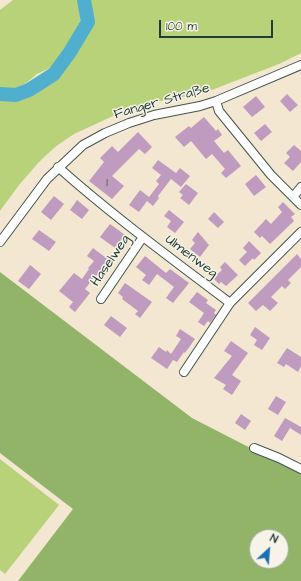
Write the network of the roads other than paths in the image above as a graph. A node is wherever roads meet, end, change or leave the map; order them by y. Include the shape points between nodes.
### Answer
1 (301, 65) edge
2 (216, 101) junction
3 (58, 167) junction
4 (301, 188) edge
5 (293, 197) junction
6 (301, 205) edge
7 (301, 232) edge
8 (143, 237) junction
9 (0, 242) edge
10 (101, 299) dead end
11 (230, 303) junction
12 (184, 372) dead end
13 (254, 448) dead end
14 (301, 469) edge

1 - 2 street, Fanger Straße
2 - 3 street, Fanger Straße via 154,116 111,130 83,145
2 - 5 street via 219,111 271,175
3 - 8 street, Ulmenweg
3 - 9 street, Fanger Straße
4 - 5 street
5 - 6 street
7 - 11 street
8 - 10 street, Haselweg
8 - 11 street, Ulmenweg
11 - 12 street
13 - 14 street

